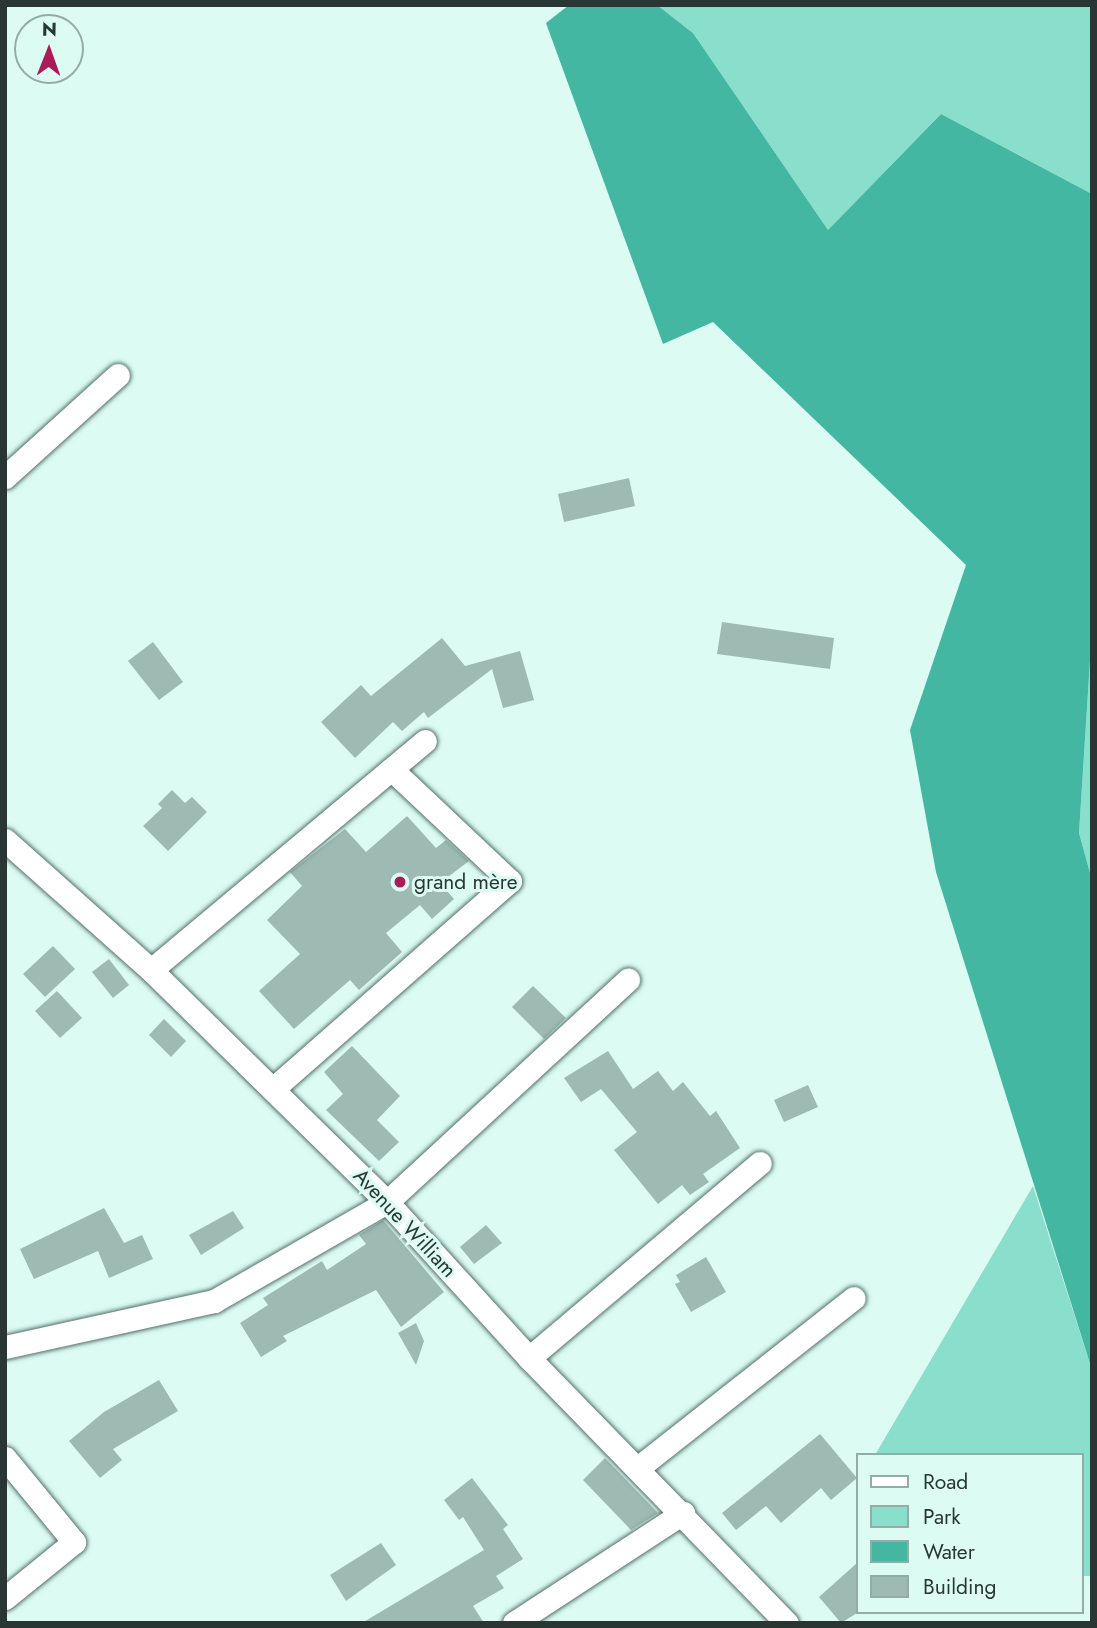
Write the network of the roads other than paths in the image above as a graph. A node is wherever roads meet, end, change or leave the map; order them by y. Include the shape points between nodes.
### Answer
1 (118, 375) dead end
2 (5, 477) edge
3 (425, 741) dead end
4 (391, 769) junction
5 (5, 840) edge
6 (150, 970) junction
7 (628, 980) dead end
8 (274, 1088) junction
9 (760, 1163) dead end
10 (387, 1202) junction
11 (854, 1298) dead end
12 (5, 1347) edge
13 (530, 1358) junction
14 (5, 1458) edge
15 (639, 1467) junction
16 (683, 1513) junction
17 (5, 1598) edge
18 (514, 1623) edge
19 (787, 1623) edge

1 - 2 street
3 - 4 street
4 - 6 street
4 - 8 street via 510,881
5 - 6 street, Avenue William
6 - 8 street, Avenue William via 248,1069
7 - 10 street
8 - 10 street, Avenue William
9 - 13 street
10 - 12 street via 214,1301
10 - 13 street, Avenue William
11 - 15 street
13 - 15 street, Avenue William
14 - 17 street via 74,1542
15 - 16 street, Avenue William
16 - 18 street
16 - 19 street, Avenue William

